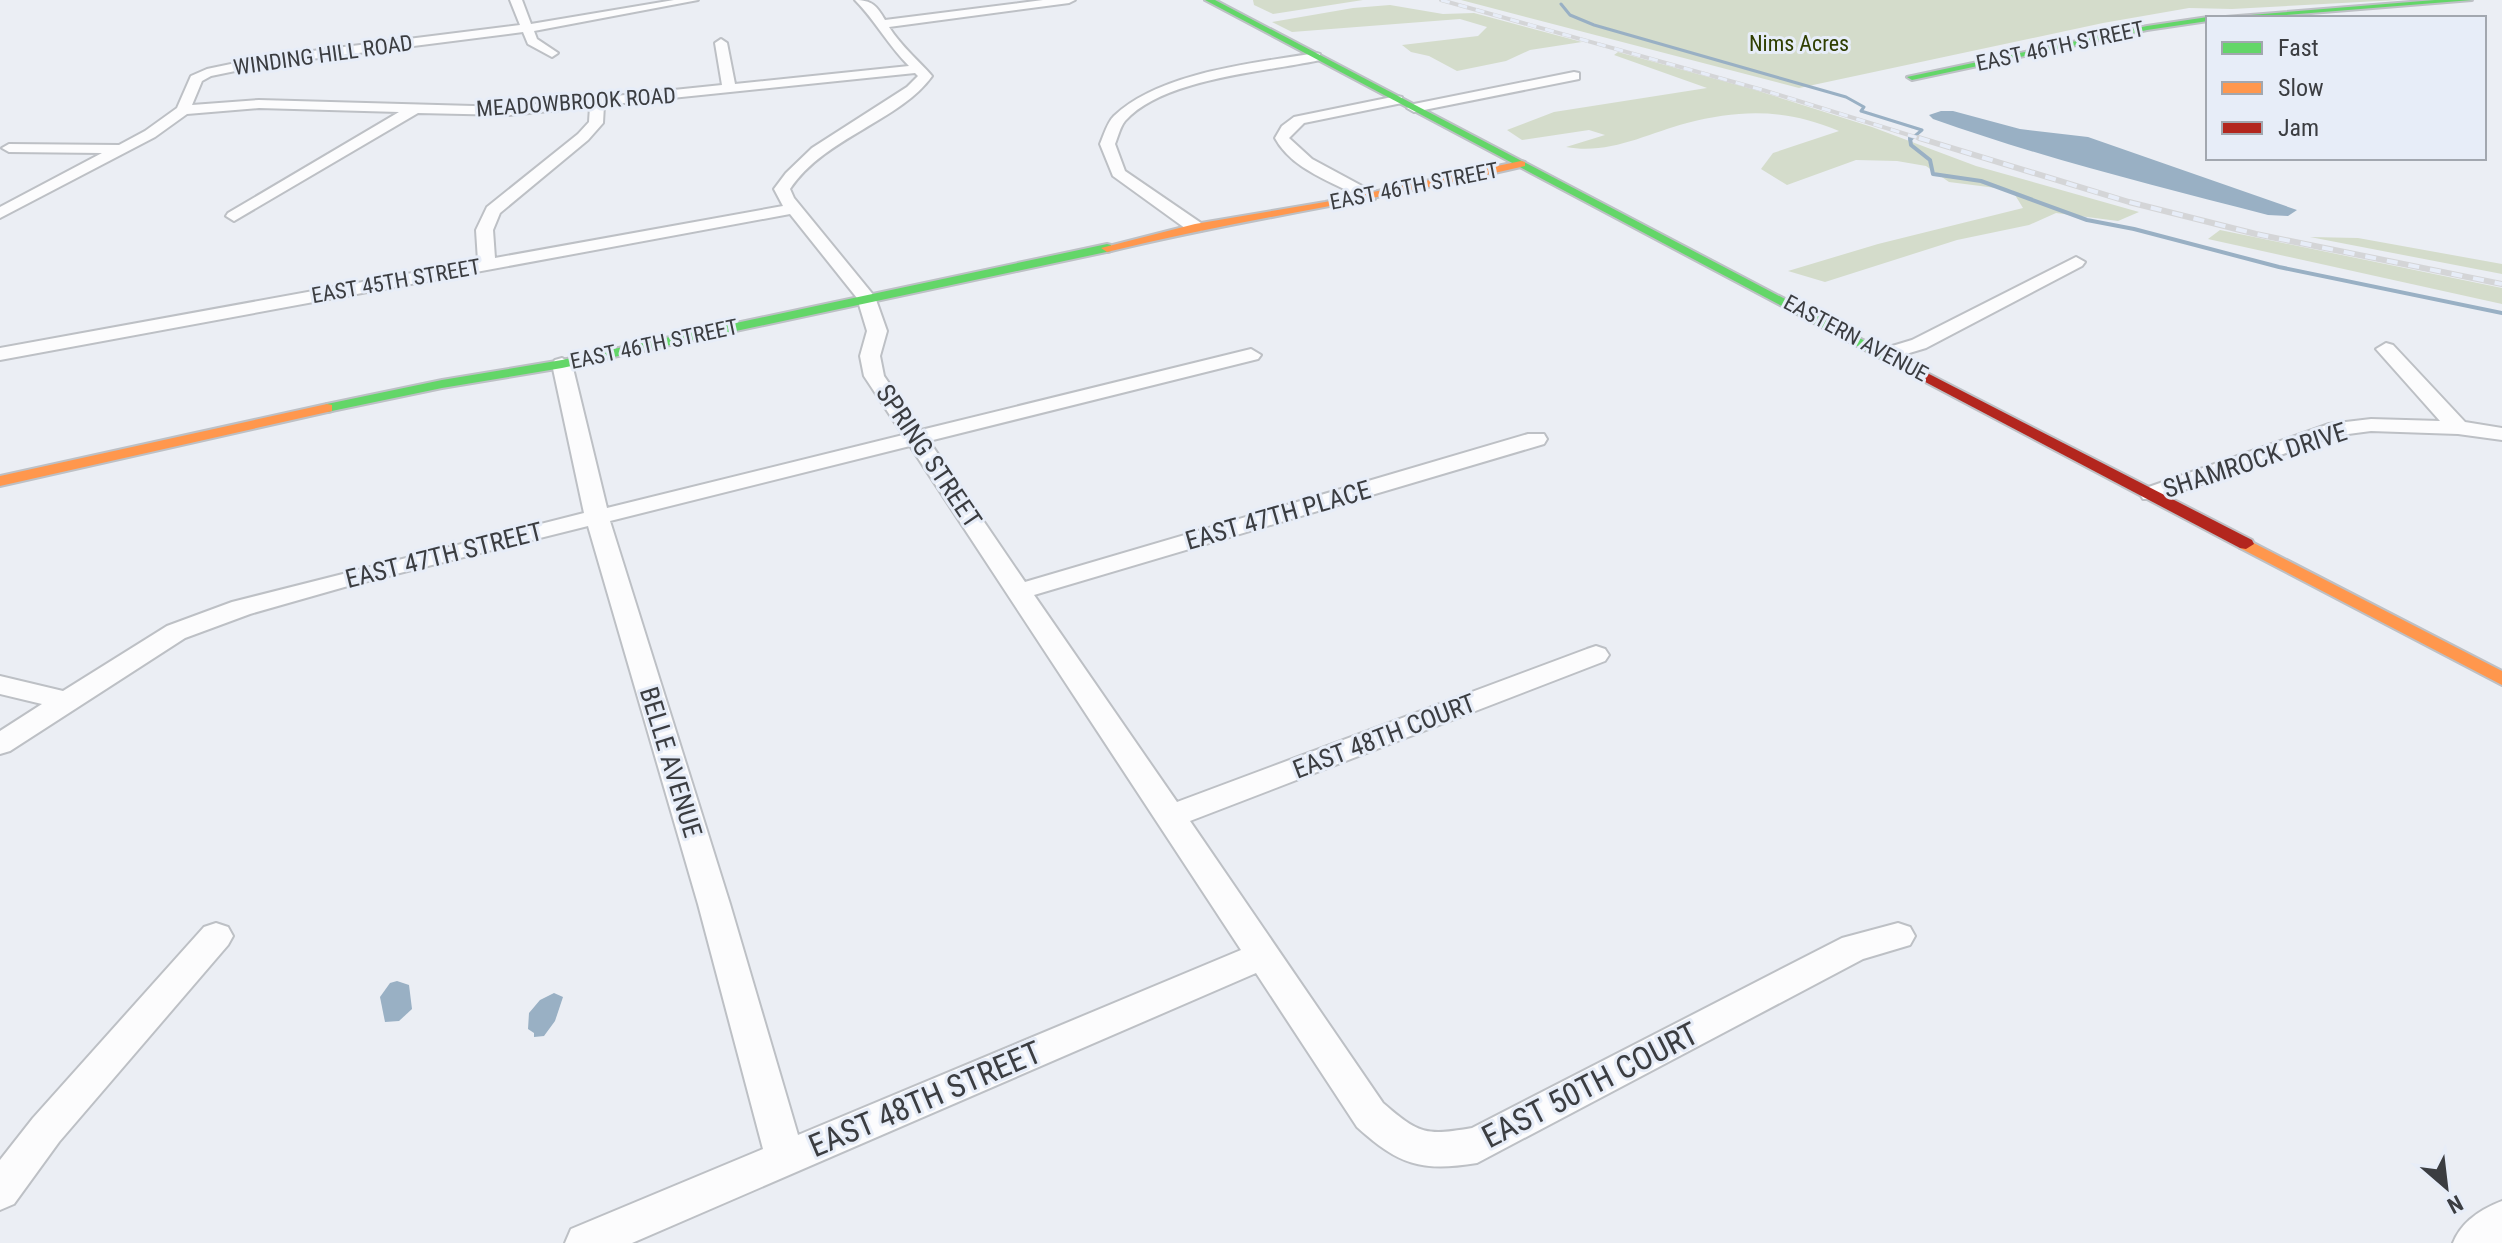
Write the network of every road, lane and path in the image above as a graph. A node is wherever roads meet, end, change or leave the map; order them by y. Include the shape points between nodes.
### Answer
1 (516, 0) edge
2 (692, 0) edge
3 (861, 0) edge
4 (1069, 0) edge
5 (1209, 0) edge
6 (2468, 0) edge
7 (2245, 16) edge
8 (2206, 19) edge
9 (882, 24) junction
10 (526, 28) junction
11 (721, 43) dead end
12 (552, 53) dead end
13 (1316, 57) junction
14 (921, 69) junction
15 (1574, 76) dead end
16 (1912, 77) dead end
17 (729, 89) junction
18 (597, 103) junction
19 (1405, 104) junction
20 (416, 108) junction
21 (183, 110) junction
22 (9, 148) dead end
23 (122, 150) junction
24 (1516, 162) junction
25 (1365, 193) junction
26 (793, 209) junction
27 (0, 213) edge
28 (234, 216) dead end
29 (1195, 227) junction
30 (2076, 262) dead end
31 (487, 265) junction
32 (866, 297) junction
33 (2386, 349) dead end
34 (0, 354) edge
35 (1886, 354) junction
36 (1251, 355) dead end
37 (562, 364) junction
38 (2458, 428) junction
39 (2502, 434) edge
40 (917, 439) junction
41 (1536, 439) dead end
42 (0, 481) edge
43 (2151, 494) junction
44 (597, 517) junction
45 (1020, 591) junction
46 (1596, 655) dead end
47 (2502, 679) edge
48 (0, 685) edge
49 (66, 701) junction
50 (0, 744) edge
51 (1172, 816) junction
52 (216, 936) dead end
53 (1898, 936) dead end
54 (1264, 955) junction
55 (785, 1158) junction
56 (0, 1191) edge
57 (2502, 1220) edge
58 (585, 1243) edge
59 (2473, 1243) edge

1 - 10 street
2 - 10 street, WINDING HILL ROAD
3 - 9 street
4 - 9 street
5 - 13 street, EASTERN AVENUE
6 - 7 street
8 - 16 street, EAST 46TH STREET
9 - 14 street via 894,44
10 - 12 street via 537,46
10 - 21 street, WINDING HILL ROAD via 232,66 196,79
11 - 17 street
13 - 19 street, EASTERN AVENUE
13 - 29 street via 1166,88 1117,120 1109,138 1109,160 1118,173
14 - 17 street, MEADOWBROOK ROAD
14 - 26 street via 921,82 819,151 786,181 782,189
15 - 19 street
17 - 18 street, MEADOWBROOK ROAD
18 - 20 street, MEADOWBROOK ROAD via 509,111
18 - 31 street via 596,123 583,137 493,210 482,238
19 - 24 street, EASTERN AVENUE
19 - 25 street via 1299,120 1282,138 1295,155
20 - 21 street, MEADOWBROOK ROAD via 259,104
20 - 28 street
21 - 23 street, WINDING HILL ROAD
22 - 23 street
23 - 27 street, WINDING HILL ROAD
24 - 25 street, EAST 46TH STREET
24 - 35 street, EASTERN AVENUE
25 - 29 street, EAST 46TH STREET
26 - 31 street, EAST 45TH STREET
26 - 32 street, SPRING STREET
29 - 32 street, EAST 46TH STREET
30 - 35 street via 1919,344
31 - 34 street, EAST 45TH STREET
32 - 37 street, EAST 46TH STREET
32 - 40 street, SPRING STREET via 877,331 870,366
33 - 38 street
35 - 43 street, EASTERN AVENUE
36 - 40 street, EAST 47TH STREET
37 - 42 street, EAST 46TH STREET via 412,390
37 - 44 street, BELLE AVENUE
38 - 39 street, SHAMROCK DRIVE
38 - 43 street, SHAMROCK DRIVE via 2371,425 2329,430
40 - 44 street, EAST 47TH STREET
40 - 45 street, SPRING STREET
41 - 45 street, EAST 47TH PLACE
43 - 47 street, EASTERN AVENUE
44 - 49 street, EAST 47TH STREET via 241,608 176,632
44 - 55 street, BELLE AVENUE
45 - 51 street, SPRING STREET
46 - 51 street, EAST 48TH COURT
48 - 49 street
49 - 50 street, EAST 47TH STREET
51 - 54 street, SPRING STREET
52 - 56 street via 46,1130
53 - 54 street, EAST 50TH COURT via 1854,948 1477,1145 1434,1152 1403,1144 1370,1115
54 - 55 street, EAST 48TH STREET
55 - 58 street, EAST 48TH STREET
57 - 59 street

